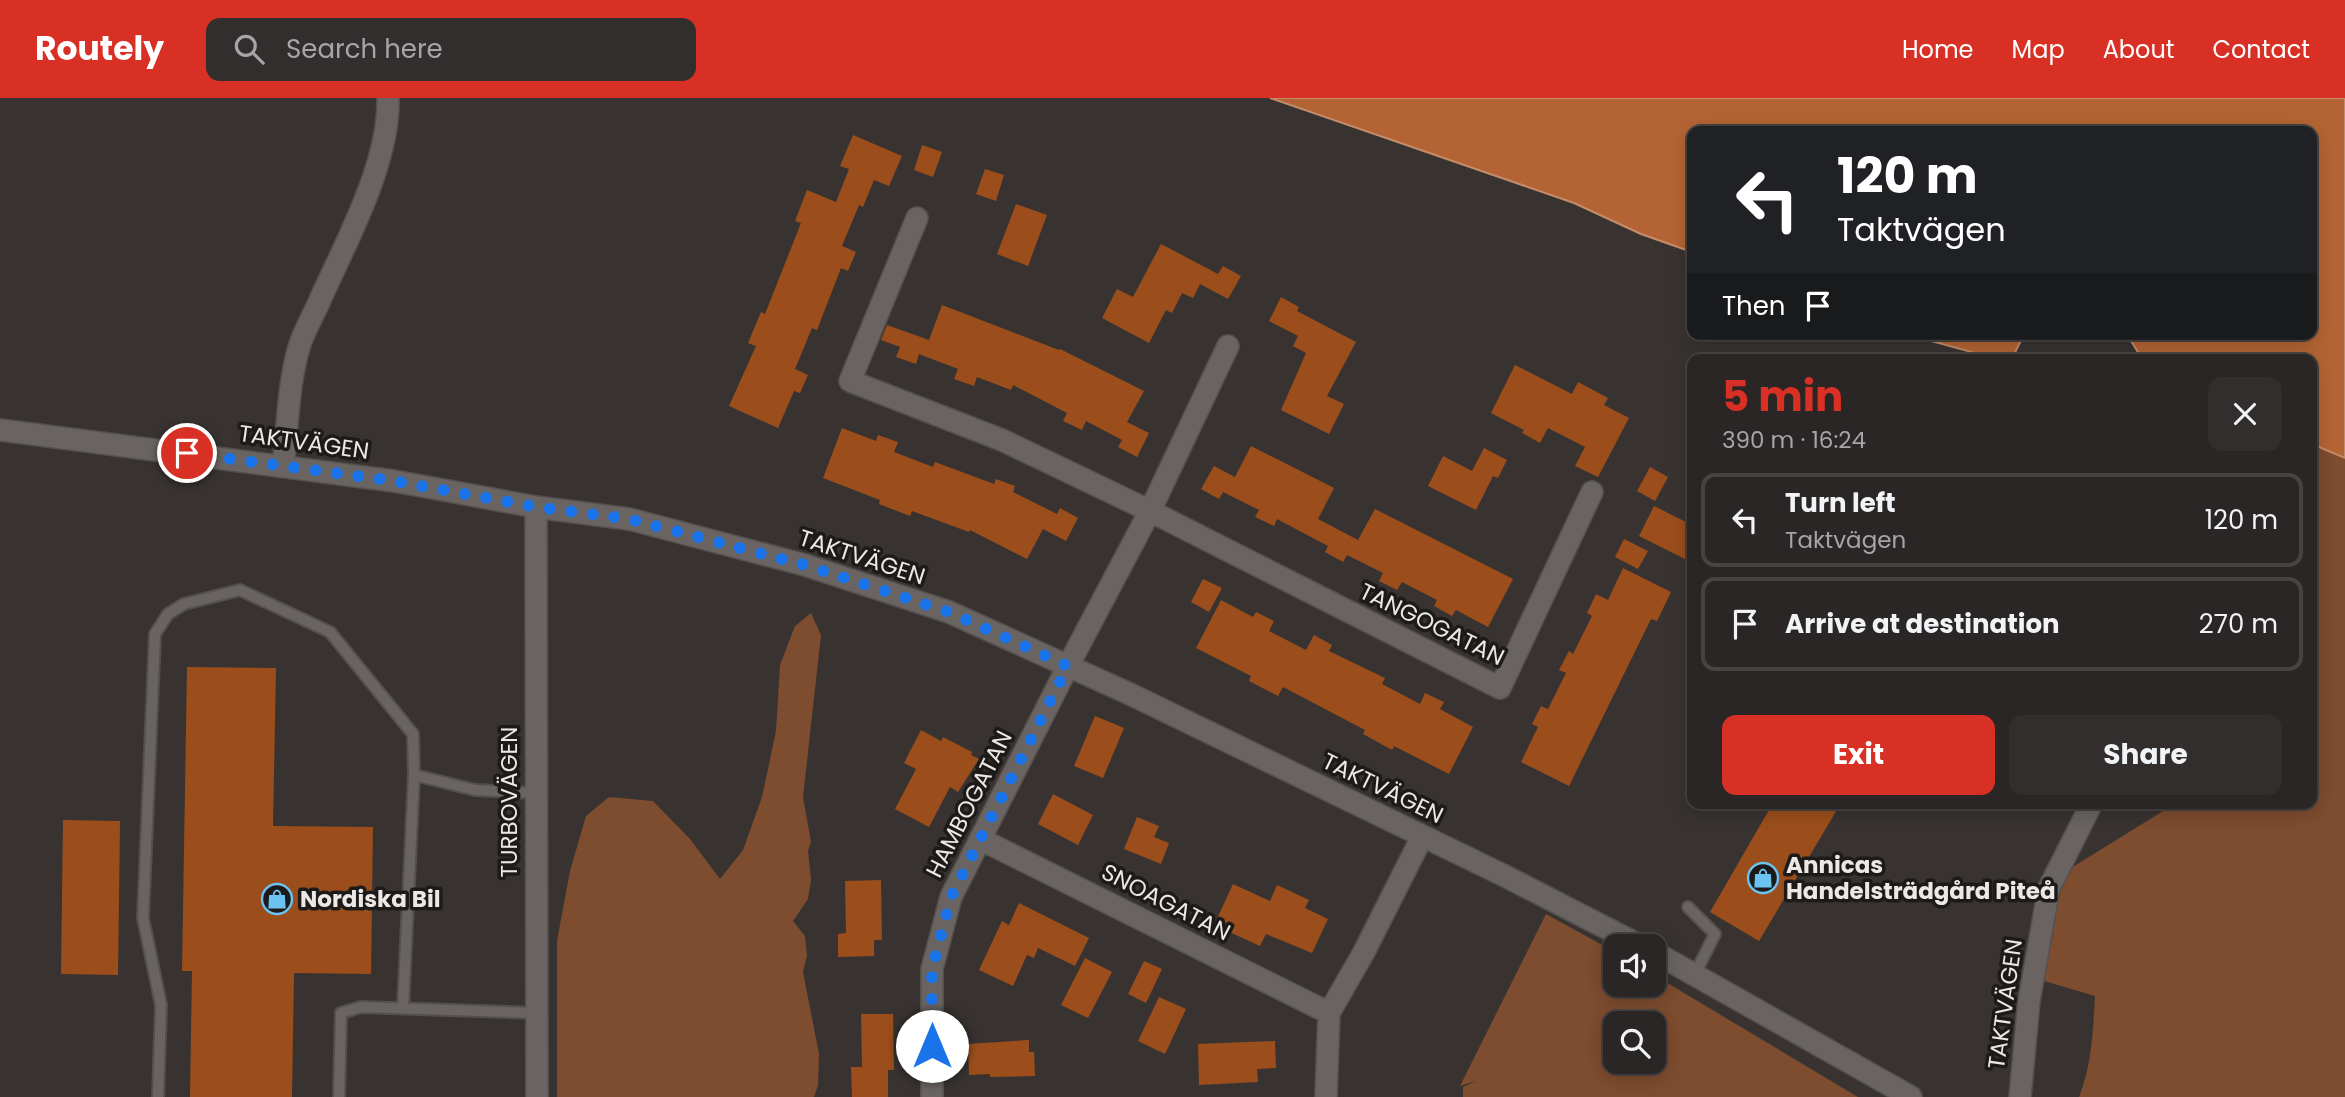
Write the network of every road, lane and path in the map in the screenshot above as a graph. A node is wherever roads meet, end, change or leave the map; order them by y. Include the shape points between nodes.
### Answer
1 (388, 98) edge
2 (917, 218) dead end
3 (1227, 346) dead end
4 (0, 430) edge
5 (283, 466) junction
6 (1592, 492) dead end
7 (536, 507) junction
8 (1150, 511) junction
9 (1068, 666) junction
10 (414, 775) junction
11 (535, 793) junction
12 (2089, 809) edge
13 (1422, 836) junction
14 (980, 839) junction
15 (1688, 907) dead end
16 (1618, 934) edge
17 (1666, 958) edge
18 (1695, 974) junction
19 (403, 1008) junction
20 (536, 1013) junction
21 (1329, 1013) junction
22 (158, 1097) edge
23 (339, 1097) edge
24 (537, 1097) edge
25 (932, 1097) edge
26 (1326, 1097) edge
27 (1911, 1097) edge
28 (2020, 1097) edge

1 - 5 street via 380,155 300,344
2 - 8 street, TANGOGATAN via 850,381 1002,440
3 - 8 street
4 - 5 street, TAKTVÄGEN
5 - 7 street, TAKTVÄGEN
6 - 8 street, TANGOGATAN via 1500,688
7 - 9 street, TAKTVÄGEN via 629,519 805,565 949,612
7 - 11 street, TURBOVÄGEN
8 - 9 street
9 - 13 street, TAKTVÄGEN
9 - 14 street, HAMBOGATAN
10 - 11 lane via 475,790
10 - 19 lane
10 - 22 lane via 413,734 330,632 240,590 184,604 168,614 155,634 143,918 161,1004
11 - 20 street, TURBOVÄGEN
12 - 28 street, TAKTVÄGEN via 2049,888 2029,1001
13 - 16 street, TAKTVÄGEN
13 - 21 street
14 - 21 street, SNOAGATAN
14 - 25 street, HAMBOGATAN via 951,897 932,969
15 - 18 lane via 1715,934
17 - 18 street
18 - 27 street
19 - 20 lane
19 - 23 lane via 361,1007 341,1013
20 - 24 street, TURBOVÄGEN
21 - 26 street

